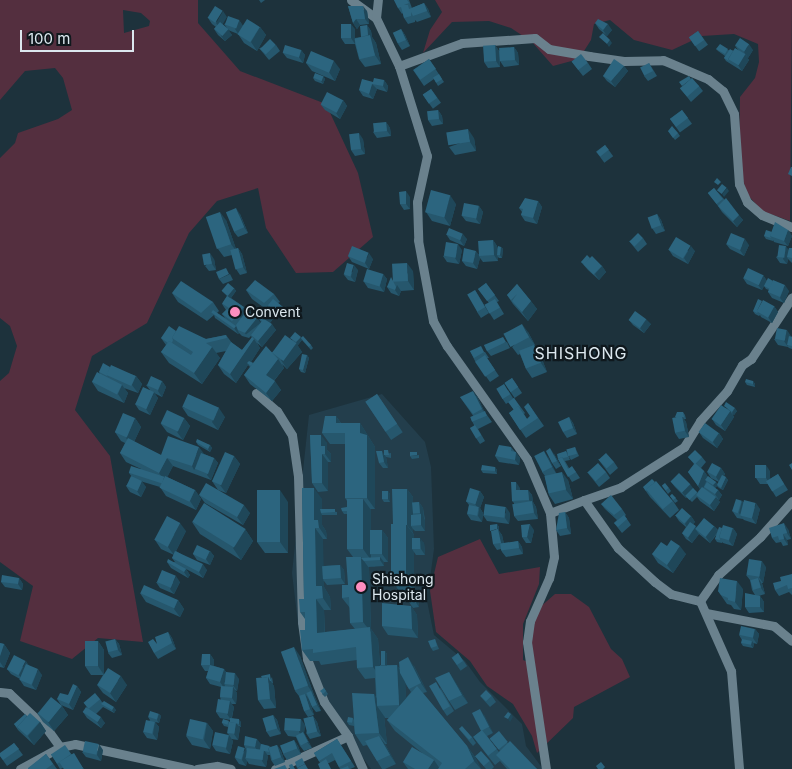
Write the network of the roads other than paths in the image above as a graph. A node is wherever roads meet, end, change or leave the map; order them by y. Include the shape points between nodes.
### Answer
1 (351, 0) edge
2 (378, 0) edge
3 (376, 18) junction
4 (398, 66) junction
5 (792, 227) edge
6 (792, 297) edge
7 (256, 393) edge
8 (584, 500) junction
9 (792, 501) edge
10 (550, 513) junction
11 (700, 602) junction
12 (706, 613) junction
13 (792, 641) edge
14 (0, 692) edge
15 (348, 736) junction
16 (60, 747) junction
17 (20, 769) edge
18 (191, 769) edge
19 (197, 769) edge
20 (231, 769) edge
21 (275, 769) edge
22 (364, 769) edge
23 (546, 769) edge
24 (739, 769) edge

1 - 3 street
2 - 3 street
3 - 4 street
4 - 5 street via 462,43 536,38 549,50 624,61 663,60 708,78 723,92 734,114 739,184 747,202 762,215
4 - 10 street via 427,156 417,202 418,240 433,321 447,346 527,459
6 - 8 street via 751,360 742,365 727,391 700,421 684,447 621,487
7 - 15 street via 281,416 292,435 298,476 302,622 307,659 324,702
8 - 10 street
8 - 11 street via 618,548 655,582 671,594
9 - 11 street via 760,537 718,575
10 - 23 street via 554,557 549,578 530,621 527,642
11 - 12 street
12 - 13 street via 774,626
12 - 24 street via 731,671
14 - 16 street via 9,693 47,729
15 - 21 street
15 - 22 street
16 - 17 street
16 - 18 street via 75,744
19 - 20 street via 217,766

